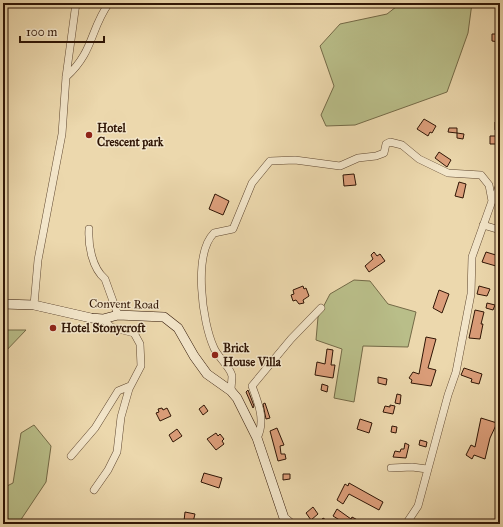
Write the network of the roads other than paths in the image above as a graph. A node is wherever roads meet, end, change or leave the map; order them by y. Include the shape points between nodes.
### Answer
1 (76, 3) edge
2 (110, 3) edge
3 (66, 77) junction
4 (500, 183) edge
5 (492, 201) junction
6 (483, 225) junction
7 (89, 229) dead end
8 (500, 230) edge
9 (3, 304) edge
10 (34, 305) junction
11 (321, 308) dead end
12 (118, 315) junction
13 (103, 319) junction
14 (130, 386) junction
15 (231, 391) junction
16 (257, 438) junction
17 (71, 456) dead end
18 (391, 468) dead end
19 (427, 469) junction
20 (94, 490) dead end
21 (291, 524) edge
22 (406, 524) edge

1 - 3 street
2 - 3 street via 102,14 91,44 80,63
3 - 10 street via 62,134 38,260
4 - 5 street
5 - 6 street
5 - 15 street via 489,185 481,175 448,173 419,159 396,143 386,144 384,153 358,158 340,166 295,160 270,161 252,183 233,229 214,233 205,255 201,292 203,310 214,348 232,375
6 - 8 street
6 - 19 street via 472,257 471,294 456,372
7 - 12 street via 88,241 95,266 105,278
9 - 10 main road, Convent Road
10 - 13 main road, Convent Road
11 - 16 street via 287,343 252,386 260,411 262,430
12 - 13 main road, Convent Road
12 - 15 main road, Convent Road via 164,317 178,328 207,374
13 - 14 street via 111,327 134,333 140,344 141,366
14 - 17 street via 118,390 95,428
14 - 20 street via 121,416 117,452
15 - 16 main road, Convent Road
16 - 21 main road, Convent Road via 284,518
18 - 19 street
19 - 22 street via 418,506

